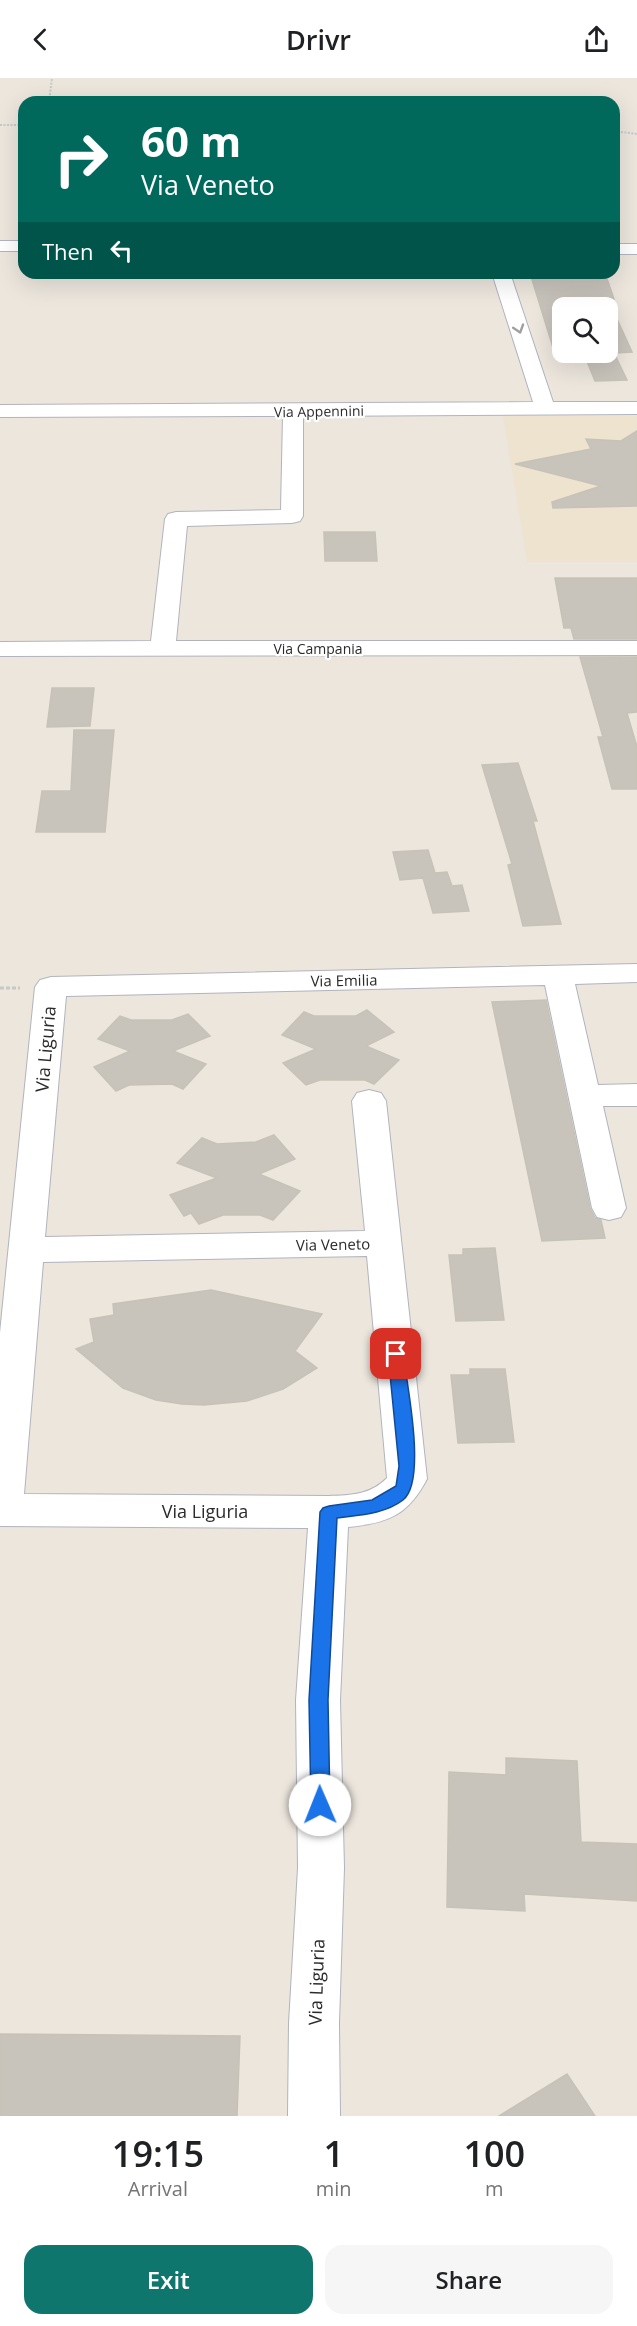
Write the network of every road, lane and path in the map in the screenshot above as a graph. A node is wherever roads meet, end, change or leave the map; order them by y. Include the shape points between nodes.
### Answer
1 (52, 78) edge
2 (50, 96) edge
3 (0, 125) edge
4 (18, 125) edge
5 (620, 132) edge
6 (637, 134) edge
7 (0, 246) edge
8 (18, 246) edge
9 (620, 249) edge
10 (637, 249) edge
11 (503, 279) edge
12 (545, 408) junction
13 (637, 408) edge
14 (0, 411) edge
15 (293, 411) junction
16 (637, 648) edge
17 (0, 649) edge
18 (163, 649) junction
19 (637, 973) edge
20 (558, 975) junction
21 (51, 987) joint
22 (637, 1095) edge
23 (585, 1096) junction
24 (369, 1101) dead end
25 (609, 1208) dead end
26 (384, 1243) junction
27 (26, 1250) junction
28 (11, 1291) edge
29 (1, 1510) edge
30 (329, 1512) junction
31 (314, 2116) edge

1 - 2 path
3 - 4 path
5 - 6 path
7 - 8 street
9 - 10 street
11 -> 12 street
12 - 13 street, Via Appennini
12 - 15 street, Via Appennini
14 - 15 street, Via Appennini
15 - 18 street via 292,516 176,519
16 - 18 street, Via Campania
17 - 18 street, Via Campania
19 - 20 street, Via Emilia
20 - 21 street, Via Emilia
20 - 23 street
21 - 27 street, Via Liguria
22 - 23 street
23 - 25 street
24 - 26 street
26 - 27 street, Via Veneto
26 - 30 street, Via Veneto via 407,1479 404,1488 386,1502 359,1510
27 - 28 street, Via Liguria
28 - 29 street, Via Liguria
29 - 30 street, Via Liguria
30 - 31 street, Via Liguria via 318,1700 321,1868

